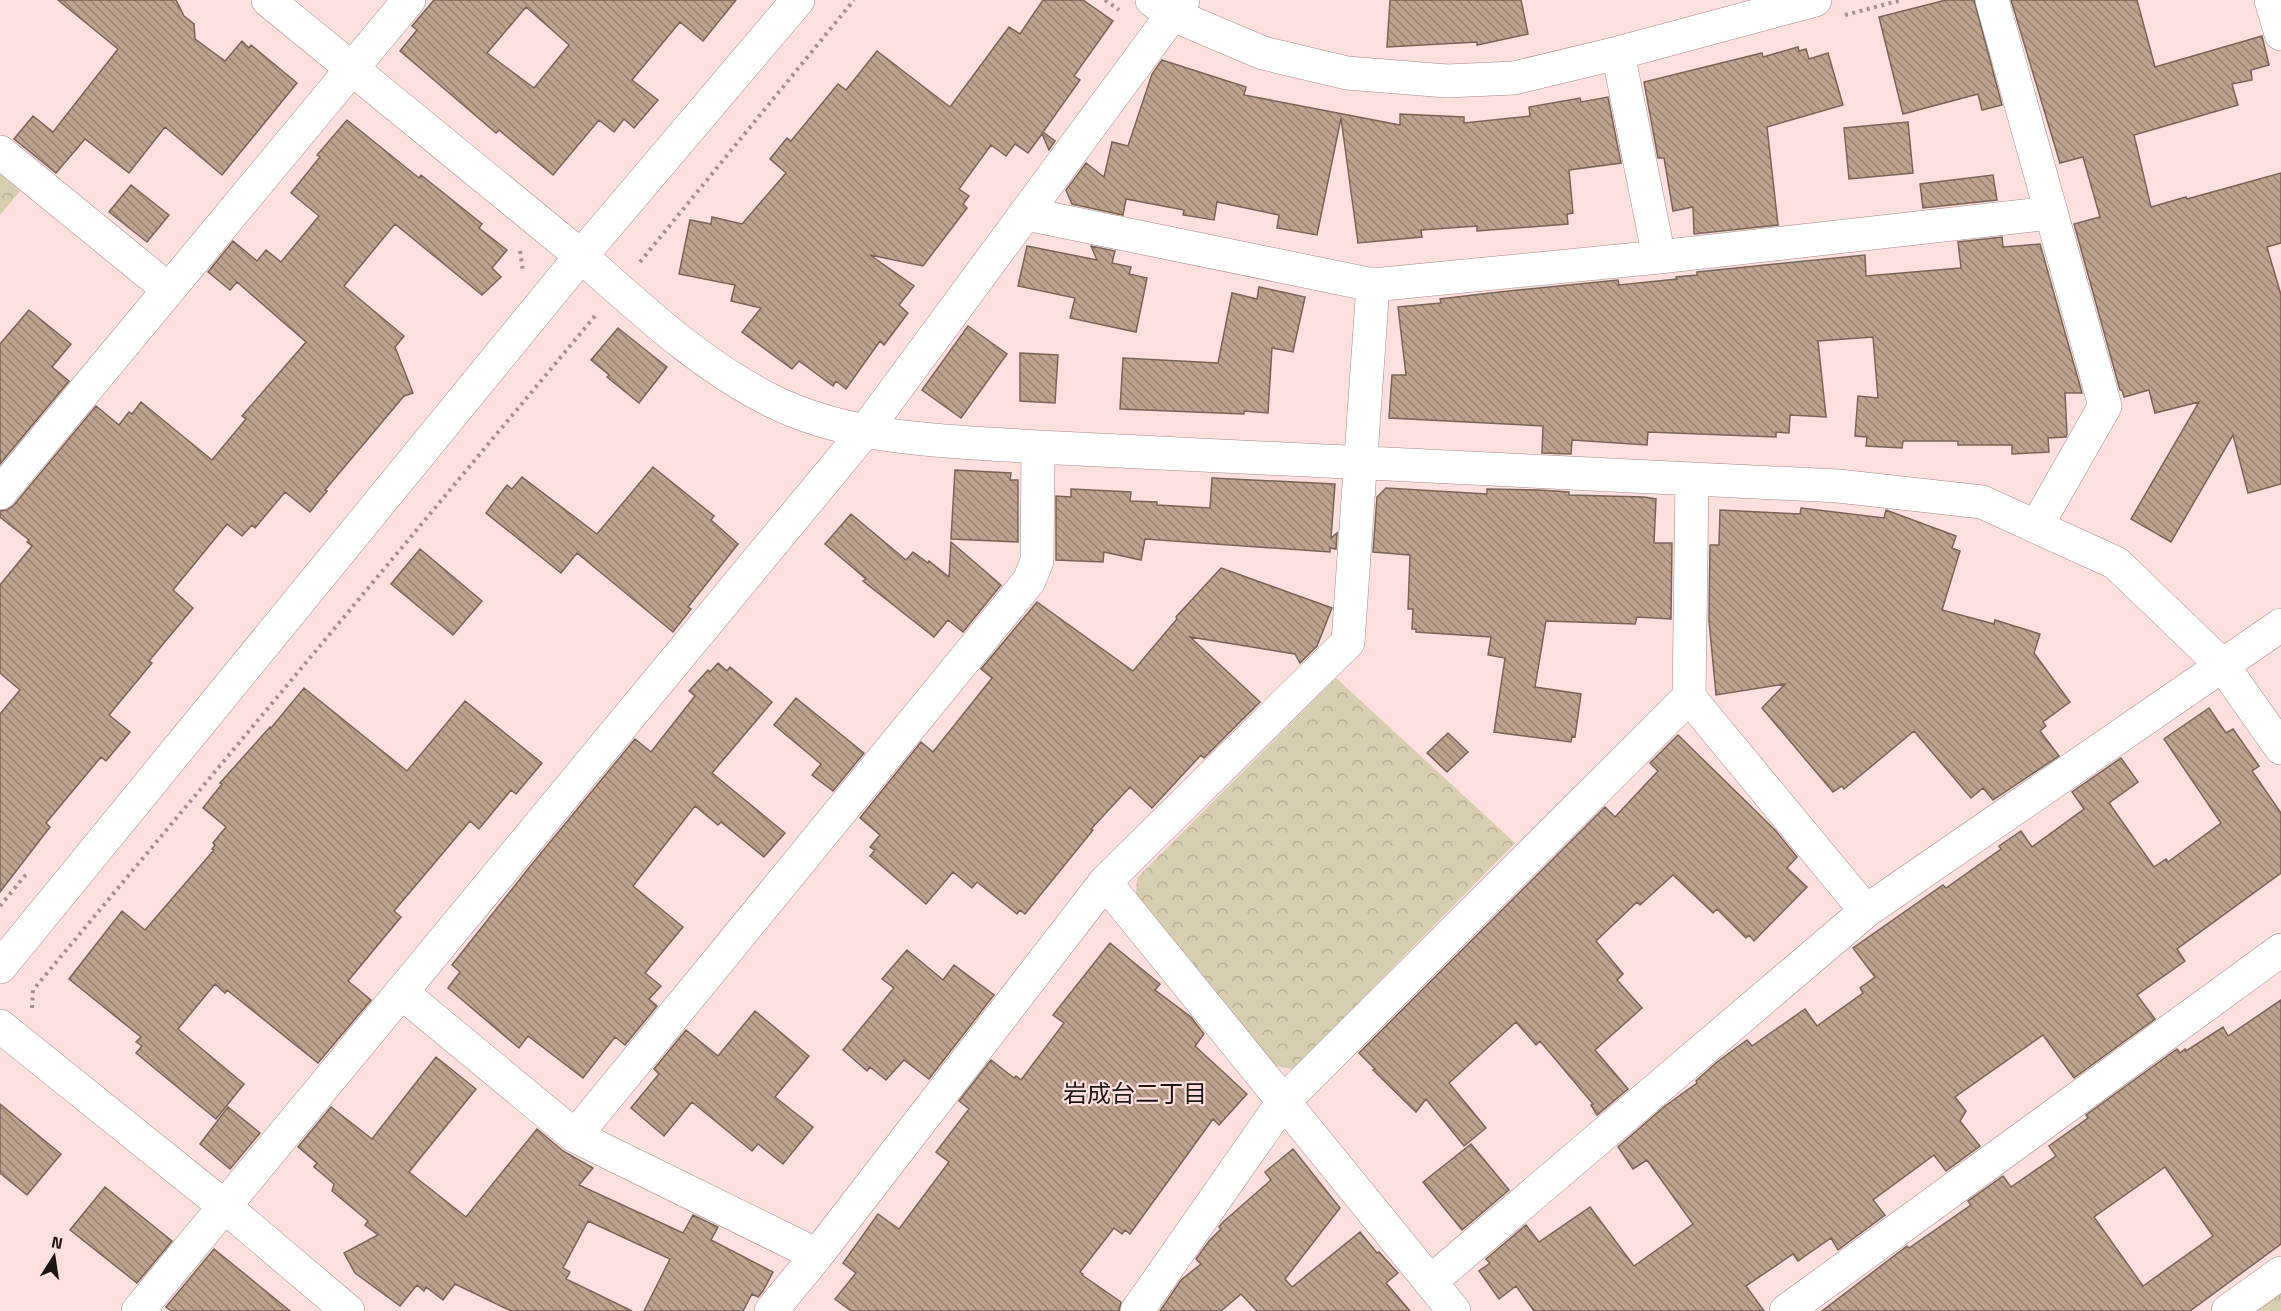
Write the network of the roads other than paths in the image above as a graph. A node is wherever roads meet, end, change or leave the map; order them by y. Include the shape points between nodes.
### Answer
1 (268, 0) edge
2 (409, 0) edge
3 (798, 0) edge
4 (1815, 0) edge
5 (1992, 0) edge
6 (2271, 0) edge
7 (1169, 5) edge
8 (2281, 34) edge
9 (1618, 53) junction
10 (352, 68) junction
11 (0, 152) edge
12 (2051, 213) junction
13 (1026, 214) junction
14 (581, 256) junction
15 (1659, 257) junction
16 (1373, 285) junction
17 (168, 289) junction
18 (865, 431) junction
19 (1038, 447) junction
20 (1361, 463) junction
21 (1692, 479) junction
22 (0, 493) edge
23 (2036, 527) junction
24 (2281, 625) edge
25 (2223, 666) junction
26 (1689, 697) junction
27 (2281, 748) edge
28 (1105, 882) junction
29 (1866, 911) junction
30 (2281, 950) edge
31 (0, 967) edge
32 (401, 992) junction
33 (0, 1026) edge
34 (1283, 1102) junction
35 (575, 1136) junction
36 (224, 1206) junction
37 (817, 1256) junction
38 (2281, 1273) edge
39 (1430, 1282) junction
40 (138, 1311) edge
41 (348, 1311) edge
42 (771, 1311) edge
43 (1137, 1311) edge
44 (1454, 1311) edge
45 (1786, 1311) edge
46 (2228, 1311) edge

1 - 10 street
2 - 10 street
3 - 14 street
4 - 9 street
5 - 12 street
6 - 8 street
7 - 9 street via 1263,53 1347,73 1447,81 1514,78
7 - 13 street
9 - 15 street
10 - 14 street
10 - 17 street
11 - 17 street
12 - 15 street
12 - 23 street via 2105,406
13 - 16 street
13 - 18 street
14 - 18 street via 687,346 736,380 809,416
14 - 31 street
15 - 16 street
16 - 20 street
17 - 22 street
18 - 19 street
18 - 32 street
19 - 20 street
19 - 35 street via 1037,561 1029,581
20 - 21 street
20 - 28 street via 1348,642
21 - 23 street via 1838,486 1982,502
21 - 26 street
23 - 25 street via 2116,563
24 - 25 street
25 - 27 street
25 - 29 street
26 - 29 street
26 - 34 street
28 - 34 street
28 - 37 street
29 - 39 street
30 - 45 street
32 - 35 street
32 - 36 street
33 - 36 street
34 - 39 street
34 - 43 street
35 - 37 street
36 - 40 street
36 - 41 street
37 - 42 street
38 - 46 street
39 - 44 street

